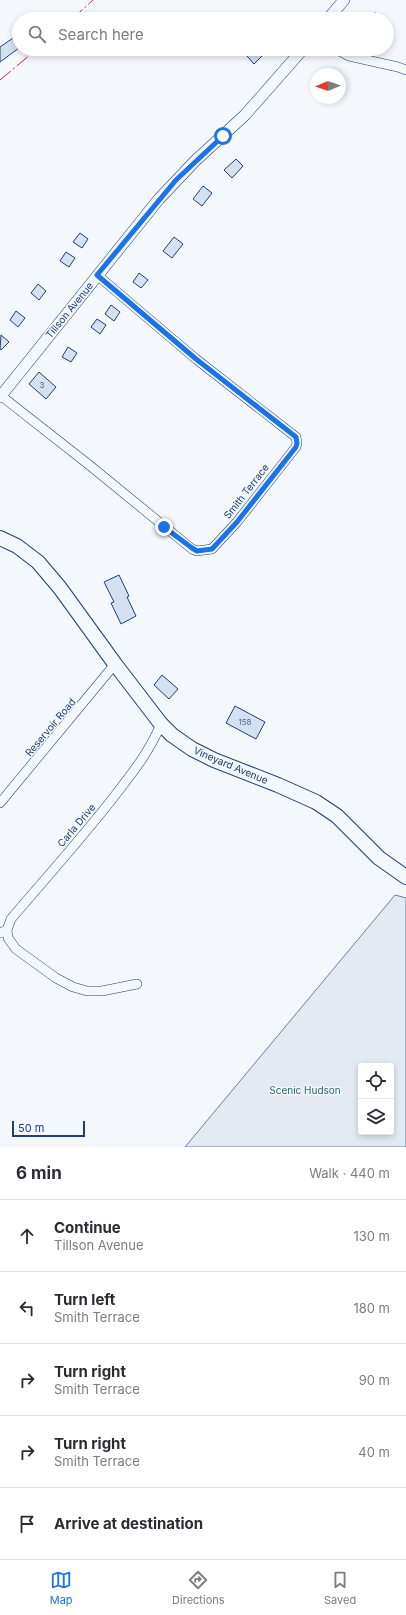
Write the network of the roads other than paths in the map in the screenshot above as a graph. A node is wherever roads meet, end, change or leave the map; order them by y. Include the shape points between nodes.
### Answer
1 (344, 0) edge
2 (334, 12) edge
3 (297, 56) edge
4 (349, 56) edge
5 (406, 70) edge
6 (97, 275) junction
7 (0, 396) edge
8 (0, 538) edge
9 (115, 664) junction
10 (161, 724) junction
11 (0, 803) edge
12 (406, 877) edge
13 (3, 931) edge
14 (137, 984) dead end

1 - 2 street
3 - 6 street, Tillson Avenue via 245,115 176,180
4 - 5 street
6 - 7 street, Tillson Avenue
6 - 7 street, Smith Terrace via 208,368 296,437 296,447 237,522 212,549 197,551
8 - 9 main road, Vineyard Avenue via 18,546 38,562
9 - 10 main road, Vineyard Avenue
9 - 11 street, Reservoir Road
10 - 12 main road, Vineyard Avenue via 192,749 316,802 337,816 379,858
10 - 13 street, Carla Drive via 144,758
13 - 14 street via 16,949 73,987 102,990

